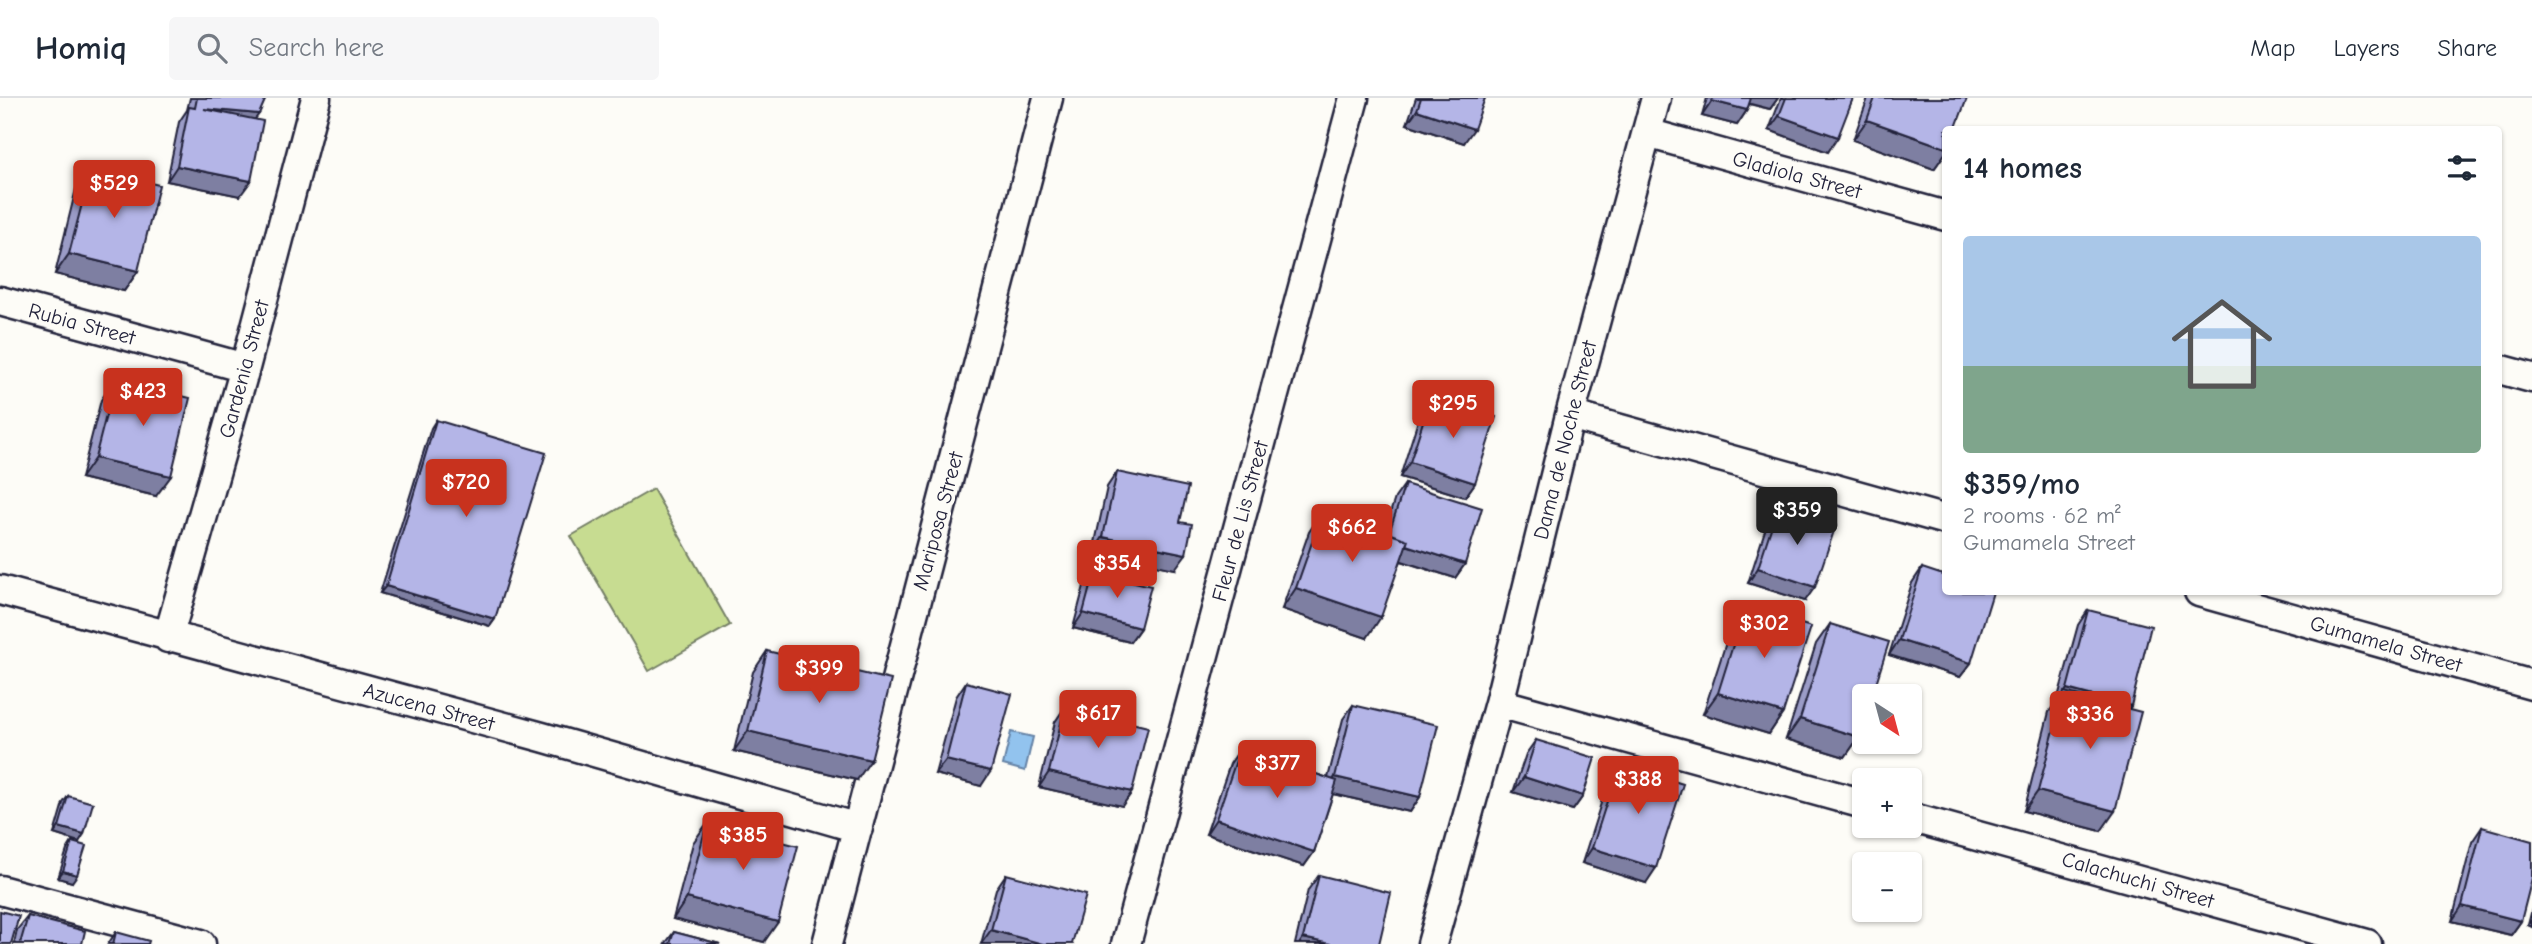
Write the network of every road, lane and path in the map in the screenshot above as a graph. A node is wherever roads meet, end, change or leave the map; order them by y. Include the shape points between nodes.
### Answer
1 (316, 98) edge
2 (1048, 98) edge
3 (1354, 98) edge
4 (1656, 98) edge
5 (1647, 133) junction
6 (1942, 215) edge
7 (0, 301) edge
8 (245, 368) junction
9 (2502, 370) edge
10 (2532, 378) edge
11 (1570, 415) junction
12 (1942, 519) edge
13 (0, 590) edge
14 (2210, 595) edge
15 (168, 638) junction
16 (2532, 685) edge
17 (1499, 703) junction
18 (1852, 801) edge
19 (1922, 821) edge
20 (858, 828) junction
21 (0, 890) edge
22 (201, 944) edge
23 (827, 944) edge
24 (1126, 944) edge
25 (1432, 944) edge
26 (2367, 944) edge

1 - 8 street, Gardenia Street
2 - 20 street, Mariposa Street
3 - 24 street, Fleur de Lis Street
4 - 5 street, Dama de Noche Street
5 - 6 street, Gladiola Street
5 - 11 street, Dama de Noche Street
7 - 8 street, Rubia Street
8 - 15 street, Gardenia Street
9 - 10 street
11 - 12 street
11 - 17 street, Dama de Noche Street
13 - 15 street, Azucena Street
14 - 16 street, Gumamela Street
15 - 20 street, Azucena Street via 542,737
17 - 18 street
17 - 25 street, Dama de Noche Street
19 - 26 street, Calachuchi Street
20 - 23 street, Mariposa Street
21 - 22 street

